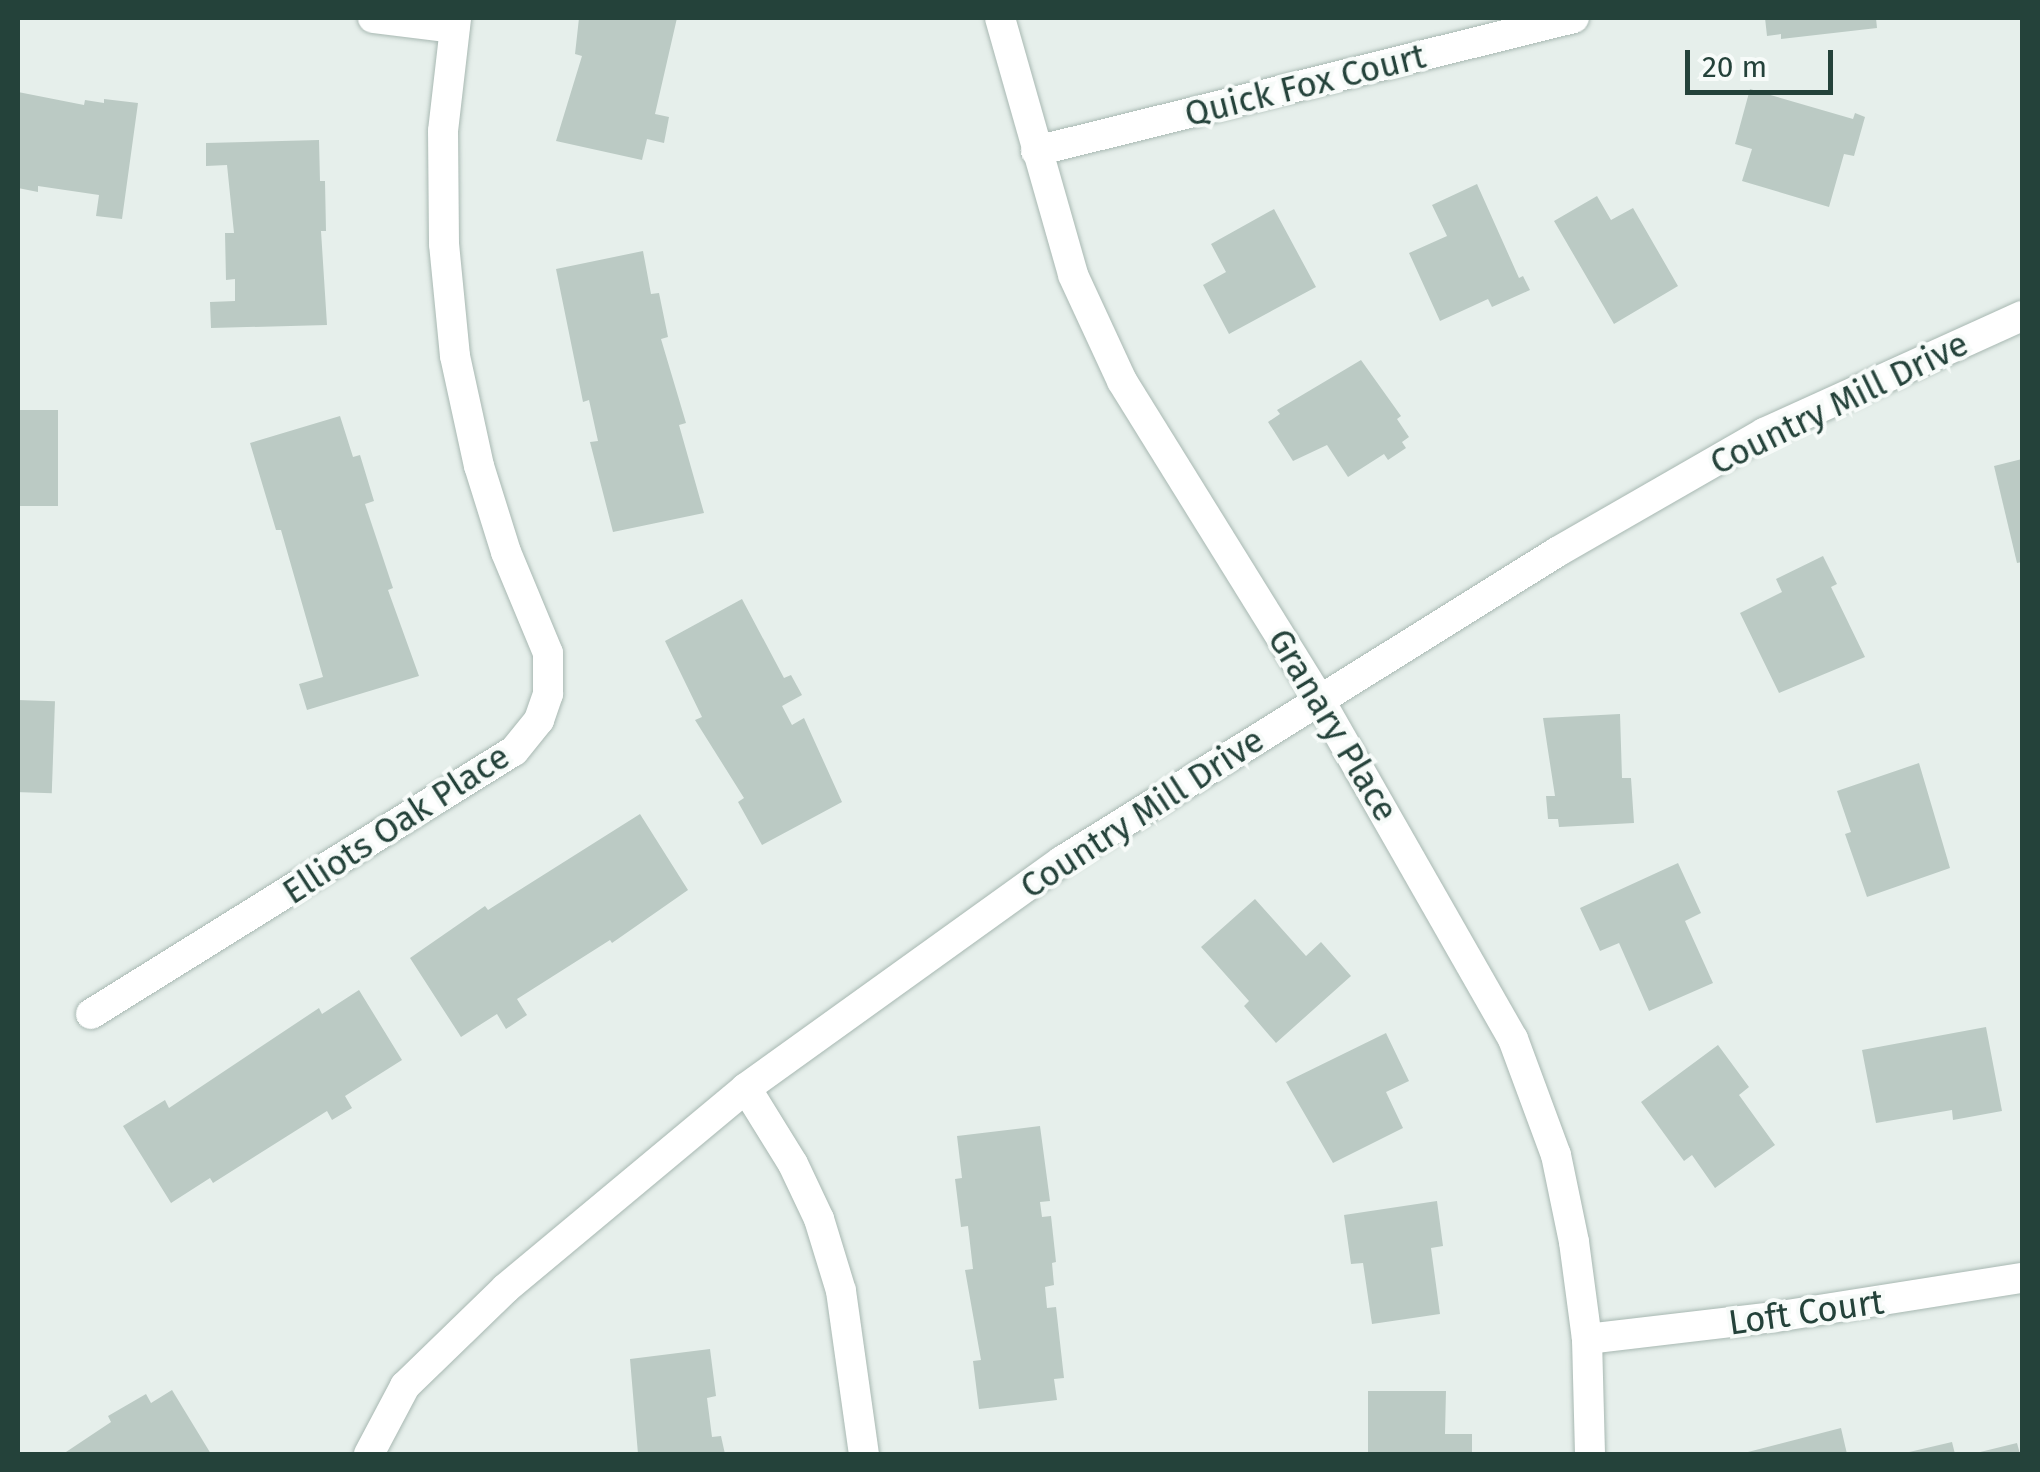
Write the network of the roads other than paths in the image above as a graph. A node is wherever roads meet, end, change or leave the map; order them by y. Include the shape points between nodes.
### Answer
1 (372, 18) edge
2 (1000, 18) edge
3 (1574, 18) edge
4 (455, 23) edge
5 (1036, 151) junction
6 (2022, 316) edge
7 (1319, 699) junction
8 (91, 1014) dead end
9 (746, 1088) junction
10 (2022, 1278) edge
11 (1587, 1339) junction
12 (369, 1454) edge
13 (864, 1454) edge
14 (1590, 1454) edge

1 - 4 street
2 - 5 street, Granary Place
3 - 5 street, Quick Fox Court
4 - 8 street, Elliots Oak Place via 443,131 444,244 455,356 479,466 548,653 548,694 539,720 514,751
5 - 7 street, Granary Place via 1073,275 1122,381
6 - 7 street, Country Mill Drive via 1764,434
7 - 9 street, Country Mill Drive via 1062,860
7 - 11 street, Granary Place via 1514,1038 1556,1155
9 - 12 street, Country Mill Drive via 506,1288 405,1386
9 - 13 street via 819,1219 842,1291
10 - 11 street, Loft Court
11 - 14 street, Granary Place

